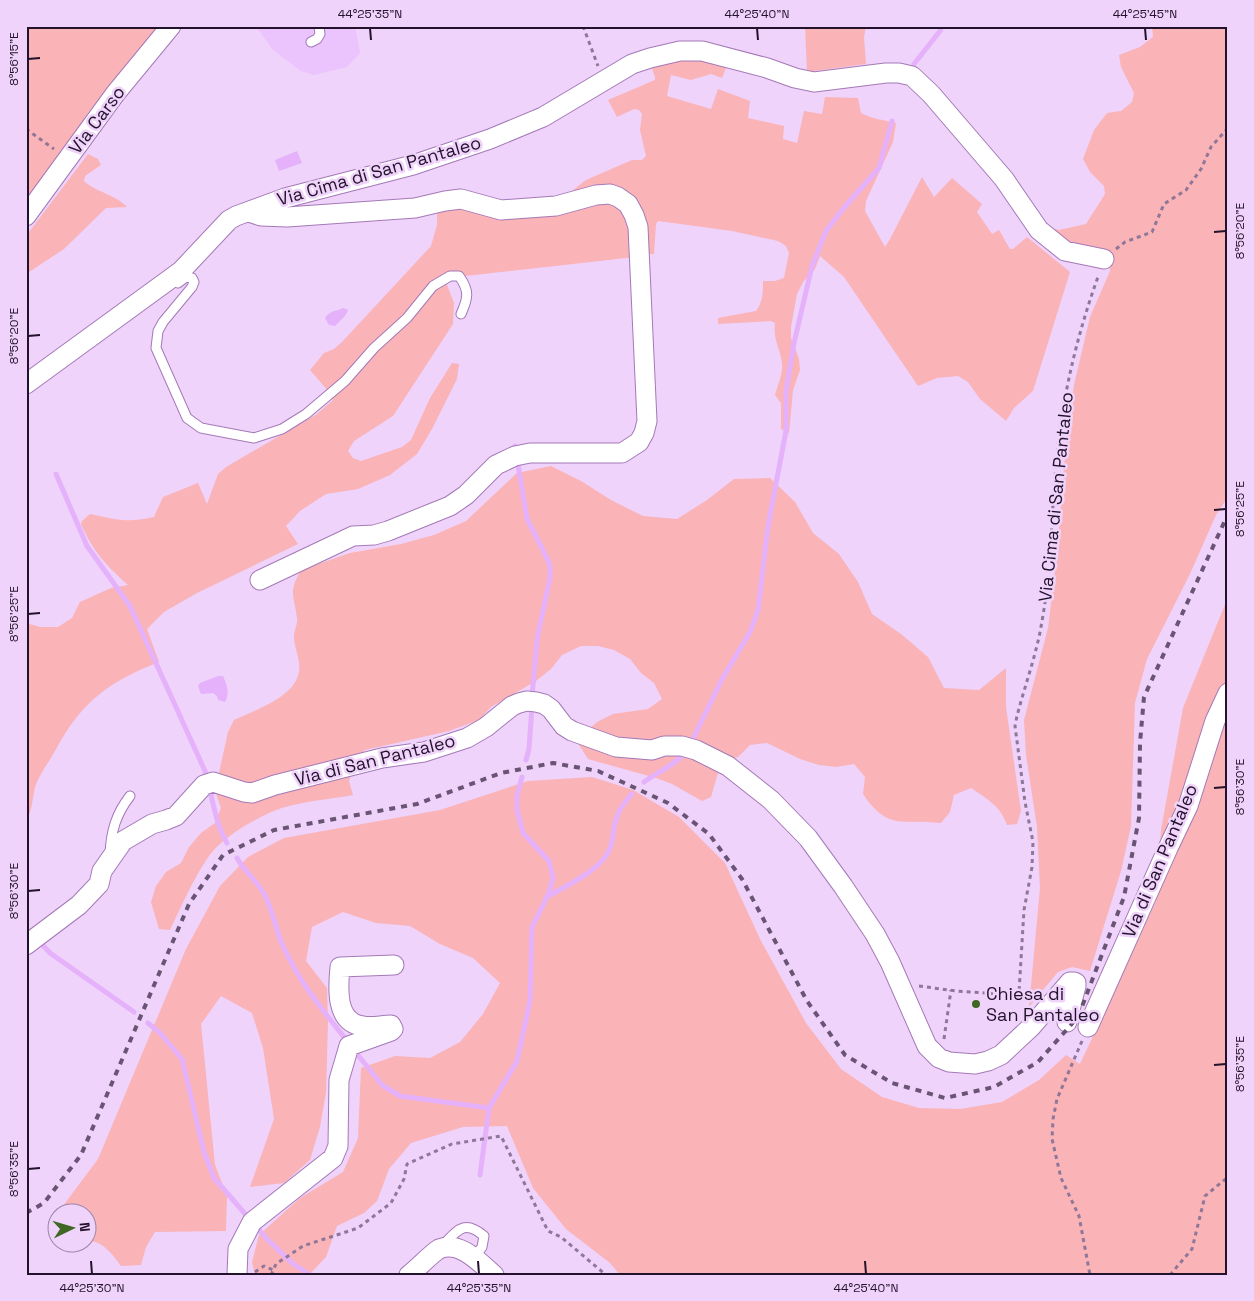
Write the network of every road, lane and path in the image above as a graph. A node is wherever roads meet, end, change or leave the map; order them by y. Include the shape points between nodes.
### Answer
1 (172, 26) edge
2 (320, 26) edge
3 (583, 26) edge
4 (310, 42) dead end
5 (605, 80) junction
6 (1228, 128) edge
7 (26, 129) edge
8 (68, 160) junction
9 (245, 211) junction
10 (26, 216) edge
11 (1104, 260) junction
12 (127, 310) junction
13 (461, 314) dead end
14 (26, 384) edge
15 (260, 580) dead end
16 (1228, 694) edge
17 (130, 796) dead end
18 (110, 860) junction
19 (26, 945) edge
20 (394, 965) dead end
21 (914, 979) dead end
22 (951, 990) junction
23 (1067, 1022) dead end
24 (1088, 1027) joint
25 (940, 1043) dead end
26 (1228, 1176) edge
27 (438, 1250) junction
28 (474, 1258) junction
29 (273, 1270) junction
30 (237, 1275) edge
31 (250, 1275) edge
32 (271, 1275) edge
33 (409, 1275) edge
34 (494, 1275) edge
35 (606, 1275) edge
36 (1090, 1275) edge
37 (1170, 1275) edge

1 - 8 street, Via Carso via 115,94
2 - 4 lane via 317,39
3 - 5 path
5 - 9 street, Via Cima di San Pantaleo via 543,117 490,139 413,165
5 - 11 street, Via Cima di San Pantaleo via 632,64 680,51 702,51 814,82 886,73 912,76 1004,180 1039,230 1065,251
6 - 11 path via 1211,147 1186,190 1164,204 1152,232 1125,242
7 - 8 path
8 - 10 street, Via Carso
9 - 12 street, Via Cima di San Pantaleo via 229,220 181,271
9 - 15 street via 261,216 287,217 415,208 461,199 501,210 556,206 596,195 618,197 628,204 638,227 646,402 644,433 639,442 622,453 530,453 515,456 496,465 450,506 388,531 353,536
11 - 22 path, Via Cima di San Pantaleo via 1073,358 1059,435 1042,621 1017,716 1018,751 1033,842 1024,910 1019,992 1012,995
12 - 13 lane via 135,312 186,277 192,278 192,287 158,331 156,348 187,418 193,424 254,438 282,429 329,396 407,318 433,286 450,276 459,276 464,284 468,299
12 - 14 street, Via Cima di San Pantaleo
16 - 24 street, Via di San Pantaleo via 1215,721 1188,806
17 - 18 lane via 114,824
18 - 19 street, Via di San Pantaleo via 102,871 99,884 86,898
18 - 23 street, Via di San Pantaleo via 123,841 152,824 176,816 208,782 252,792 382,758 424,752 467,738 486,728 512,706 536,702 551,709 572,731 608,744 635,750 682,746 696,750 728,766 771,800 808,838 875,934 927,1046 939,1058 975,1064 1001,1055 1031,1027 1070,982 1074,982 1076,986
20 - 30 street via 340,967 339,1001 349,1020 362,1026 391,1025 393,1029 350,1046 339,1080 338,1146 333,1158 252,1222 238,1249
21 - 22 path via 918,986
22 - 25 path via 944,1041
24 - 36 path via 1057,1100 1052,1139 1062,1178 1079,1216
26 - 37 path via 1205,1196 1192,1249
27 - 28 street via 453,1248
27 - 28 lane via 464,1227 470,1226 484,1236 482,1247
27 - 33 street
28 - 34 street
29 - 31 path via 264,1266
29 - 32 path
29 - 35 path via 276,1264 303,1246 358,1228 391,1203 404,1179 407,1164 452,1144 501,1136 548,1231 561,1237

